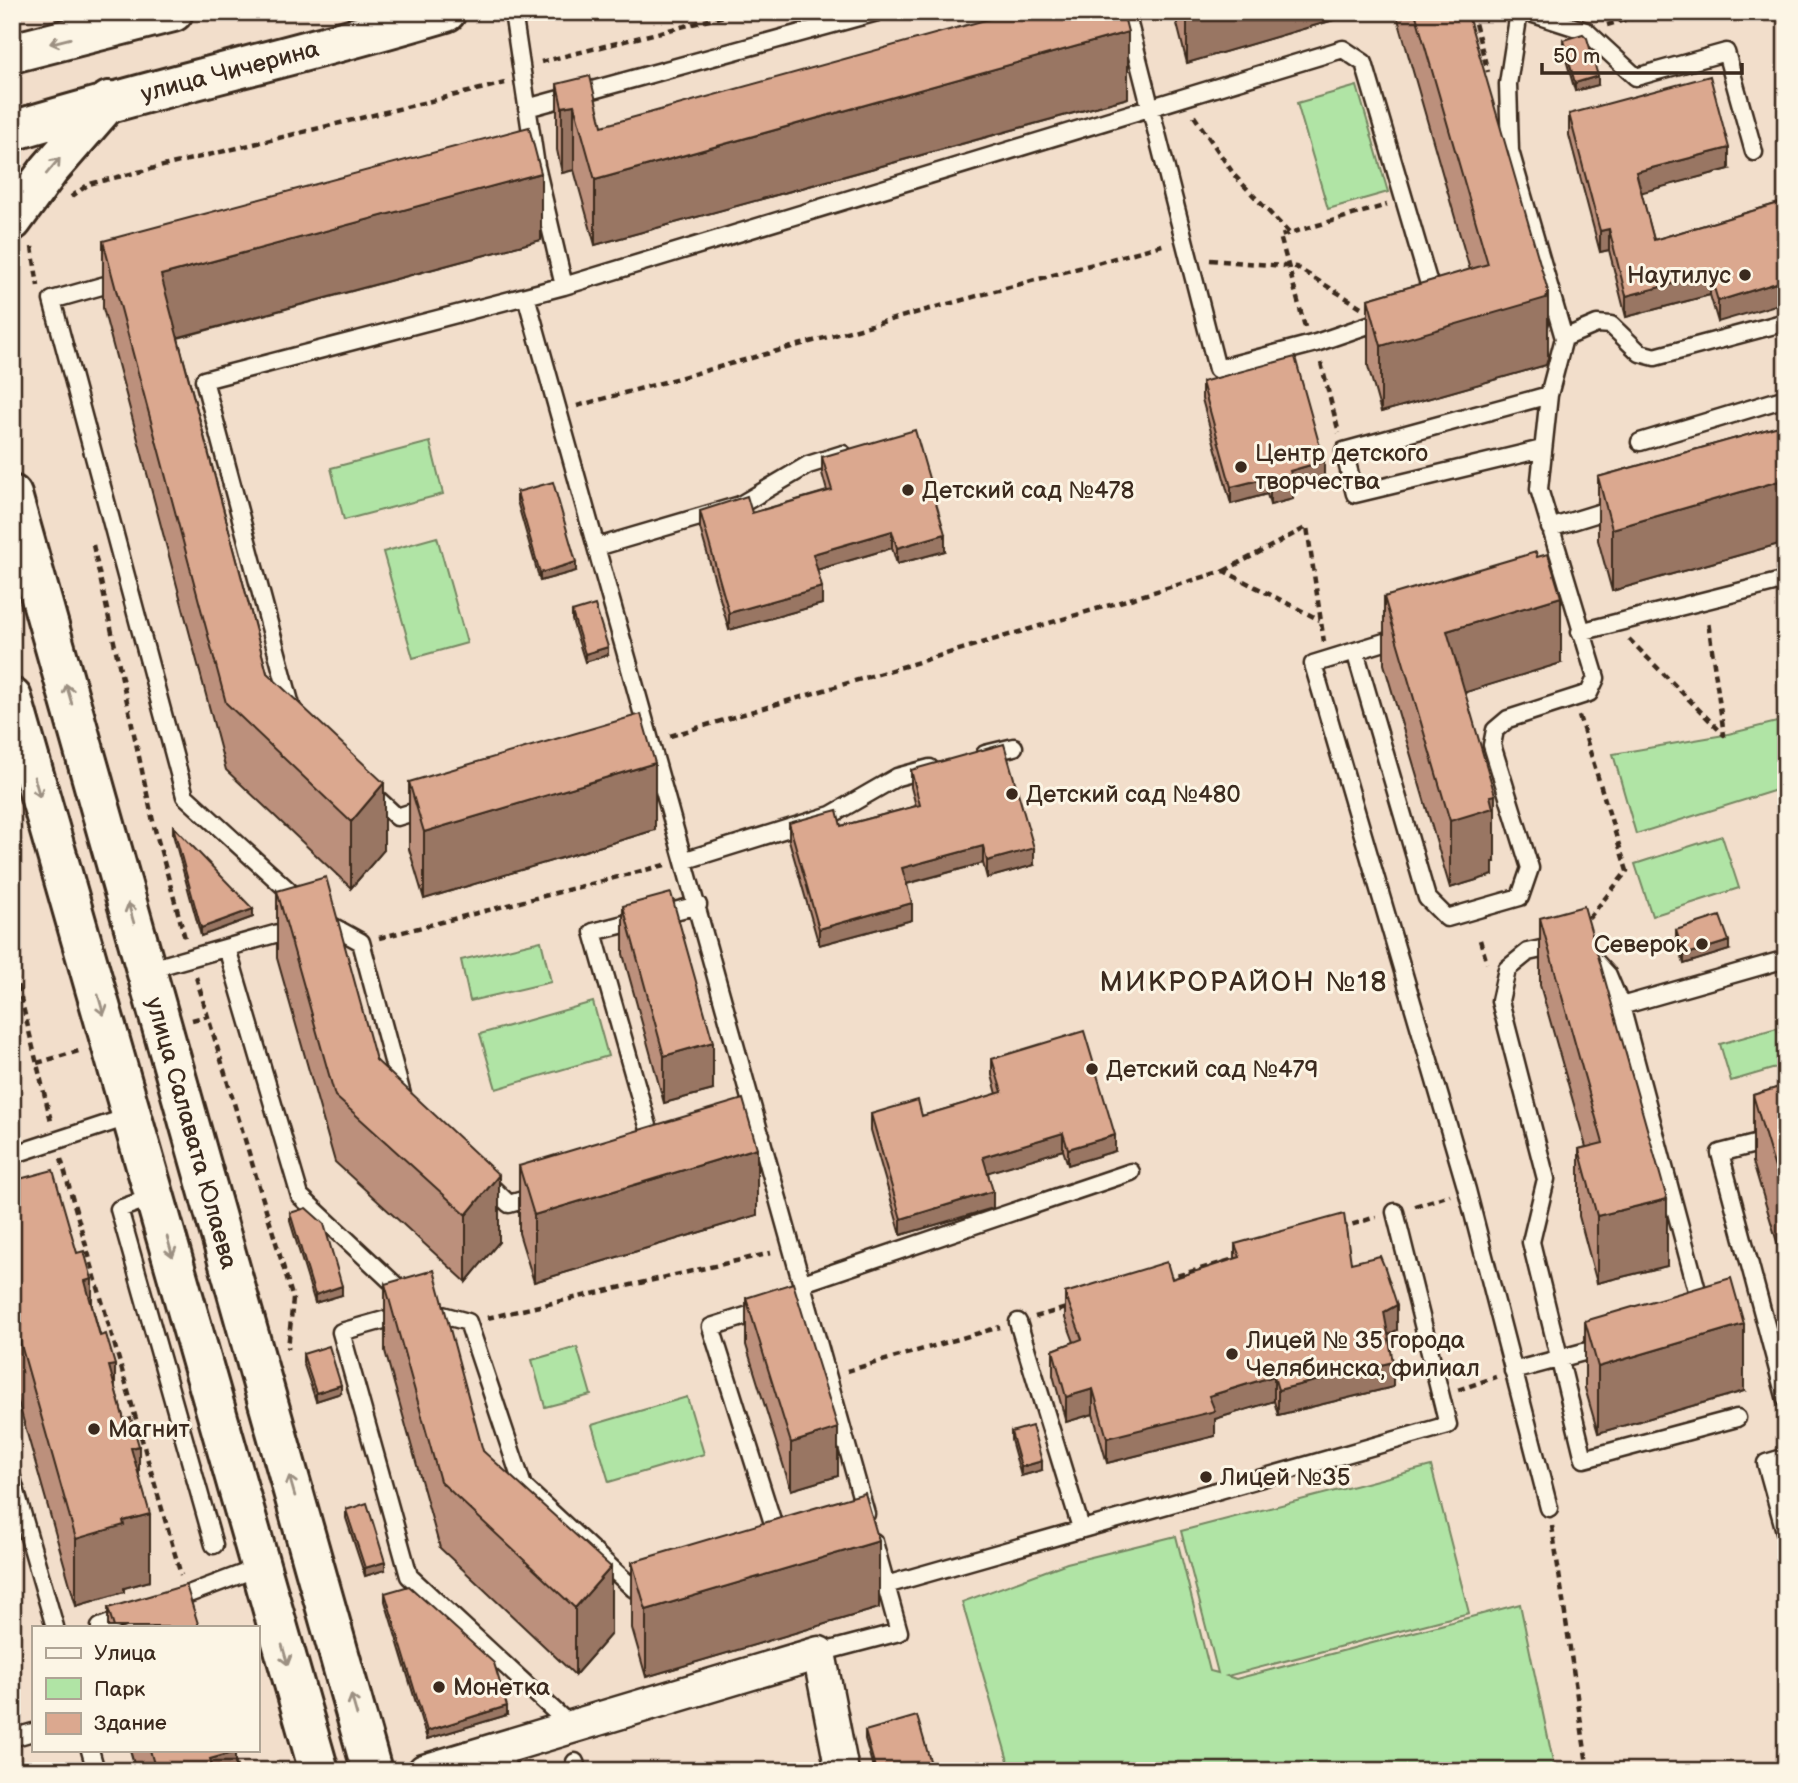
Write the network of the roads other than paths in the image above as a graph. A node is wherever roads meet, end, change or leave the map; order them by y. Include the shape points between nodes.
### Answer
1 (96, 12) edge
2 (446, 12) edge
3 (513, 12) edge
4 (877, 12) edge
5 (1126, 12) edge
6 (1519, 12) edge
7 (1527, 12) edge
8 (161, 15) edge
9 (12, 53) edge
10 (110, 101) junction
11 (1149, 106) junction
12 (527, 108) junction
13 (12, 131) edge
14 (1754, 152) dead end
15 (22, 230) edge
16 (146, 274) edge
17 (564, 286) junction
18 (526, 296) junction
19 (1786, 322) edge
20 (1564, 338) junction
21 (1549, 395) junction
22 (1786, 398) edge
23 (1640, 442) dead end
24 (1542, 449) junction
25 (857, 450) edge
26 (12, 495) edge
27 (1629, 504) edge
28 (1550, 528) junction
29 (597, 547) junction
30 (1786, 580) edge
31 (1421, 631) edge
32 (1580, 632) junction
33 (1355, 651) junction
34 (12, 698) edge
35 (306, 733) edge
36 (81, 736) junction
37 (1014, 747) dead end
38 (19, 752) edge
39 (975, 757) edge
40 (948, 764) edge
41 (357, 779) edge
42 (448, 802) edge
43 (686, 860) junction
44 (698, 905) junction
45 (322, 920) junction
46 (227, 948) junction
47 (1786, 959) edge
48 (147, 970) junction
49 (1621, 1006) junction
50 (183, 1098) junction
51 (414, 1113) edge
52 (133, 1116) junction
53 (761, 1135) junction
54 (1786, 1136) edge
55 (723, 1146) edge
56 (12, 1155) edge
57 (658, 1163) edge
58 (471, 1167) edge
59 (1131, 1172) dead end
60 (558, 1190) edge
61 (156, 1196) junction
62 (1395, 1212) road end
63 (797, 1297) junction
64 (421, 1309) junction
65 (1704, 1319) edge
66 (1018, 1322) road end
67 (1624, 1341) edge
68 (1558, 1359) junction
69 (1513, 1371) junction
70 (1786, 1399) edge
71 (1737, 1418) dead end
72 (1786, 1457) edge
73 (12, 1478) edge
74 (1549, 1508) road end
75 (1081, 1528) junction
76 (1786, 1535) edge
77 (214, 1545) dead end
78 (780, 1548) edge
79 (311, 1552) junction
80 (260, 1567) junction
81 (661, 1582) edge
82 (886, 1585) junction
83 (55, 1626) edge
84 (103, 1626) edge
85 (819, 1653) junction
86 (572, 1727) junction
87 (32, 1732) edge
88 (12, 1738) edge
89 (91, 1752) edge
90 (504, 1760) edge
91 (431, 1770) edge
92 (96, 1771) edge
93 (319, 1771) edge
94 (372, 1771) edge
95 (842, 1771) edge

1 - 8 street
2 - 10 street, улица Чичерина via 327,48
3 - 12 lane
4 - 12 lane
5 - 11 lane
6 - 20 lane via 1508,84 1510,151
7 - 14 lane via 1586,31 1636,77 1727,51
8 -> 9 street
10 - 13 street, улица Чичерина
15 -> 10 street via 49,170
11 - 11 lane via 1343,49 1364,63 1429,284 1426,301 1313,344 1217,369
11 - 17 lane
12 - 17 lane via 529,168
16 - 45 lane via 52,300 181,783 185,796
17 - 18 lane
18 - 29 lane
18 - 35 lane via 204,380 296,723
19 - 20 lane via 1655,357 1640,354 1611,326 1597,324
20 - 21 lane
21 - 24 lane
21 - 24 lane via 1344,451 1355,494
22 - 23 lane
24 - 28 lane via 1539,489
25 - 29 lane via 808,465 740,505
36 -> 26 street, улица Салавата Юлаева
27 - 28 lane
28 - 32 lane via 1560,588
29 - 43 lane via 647,743
30 - 32 lane
31 - 33 lane
32 - 33 lane via 1596,678 1589,693 1508,719 1494,730 1492,745 1530,868 1520,897 1447,918 1427,898
33 - 69 lane via 1313,664 1467,1190
34 - 38 street
36 - 38 street
48 -> 36 street, улица Салавата Юлаева
37 - 39 lane
38 -> 52 street
40 - 43 lane via 897,777 831,815
41 - 42 lane via 397,817
43 - 44 lane
44 - 53 lane
44 - 57 lane via 593,932
45 - 46 lane
45 - 51 lane via 361,942 405,1104
46 - 48 lane
46 - 64 lane via 300,1196
47 - 49 lane
48 - 50 street, улица Салавата Юлаева
49 - 65 lane
49 - 68 lane via 1608,975 1590,954 1570,942 1528,952 1507,969 1500,1001 1546,1180 1531,1242
50 - 52 street
79 -> 50 street, улица Салавата Юлаева
52 - 56 lane
52 - 61 street
53 - 55 lane
53 - 63 lane via 793,1248
54 - 70 lane via 1720,1153 1755,1306
58 - 60 lane via 509,1204
59 - 63 lane
61 - 77 lane via 119,1209
61 -> 80 street
62 - 75 lane via 1448,1425
63 - 78 lane via 711,1327
63 - 82 lane via 828,1376 862,1525
64 - 81 lane via 468,1322 523,1486 634,1589
64 - 86 lane via 341,1332 409,1576
66 - 75 lane
67 - 68 lane
68 - 69 lane
68 - 71 lane via 1584,1459
69 - 74 lane
72 - 76 lane via 1766,1463
73 - 83 lane
75 - 82 lane
79 - 80 street
94 -> 79 street, улица Салавата Юлаева
80 - 84 lane
80 -> 93 street
82 - 85 lane via 899,1632
85 - 86 street
85 - 95 street
86 - 90 street
87 - 88 lane
89 - 92 lane
90 - 91 street

